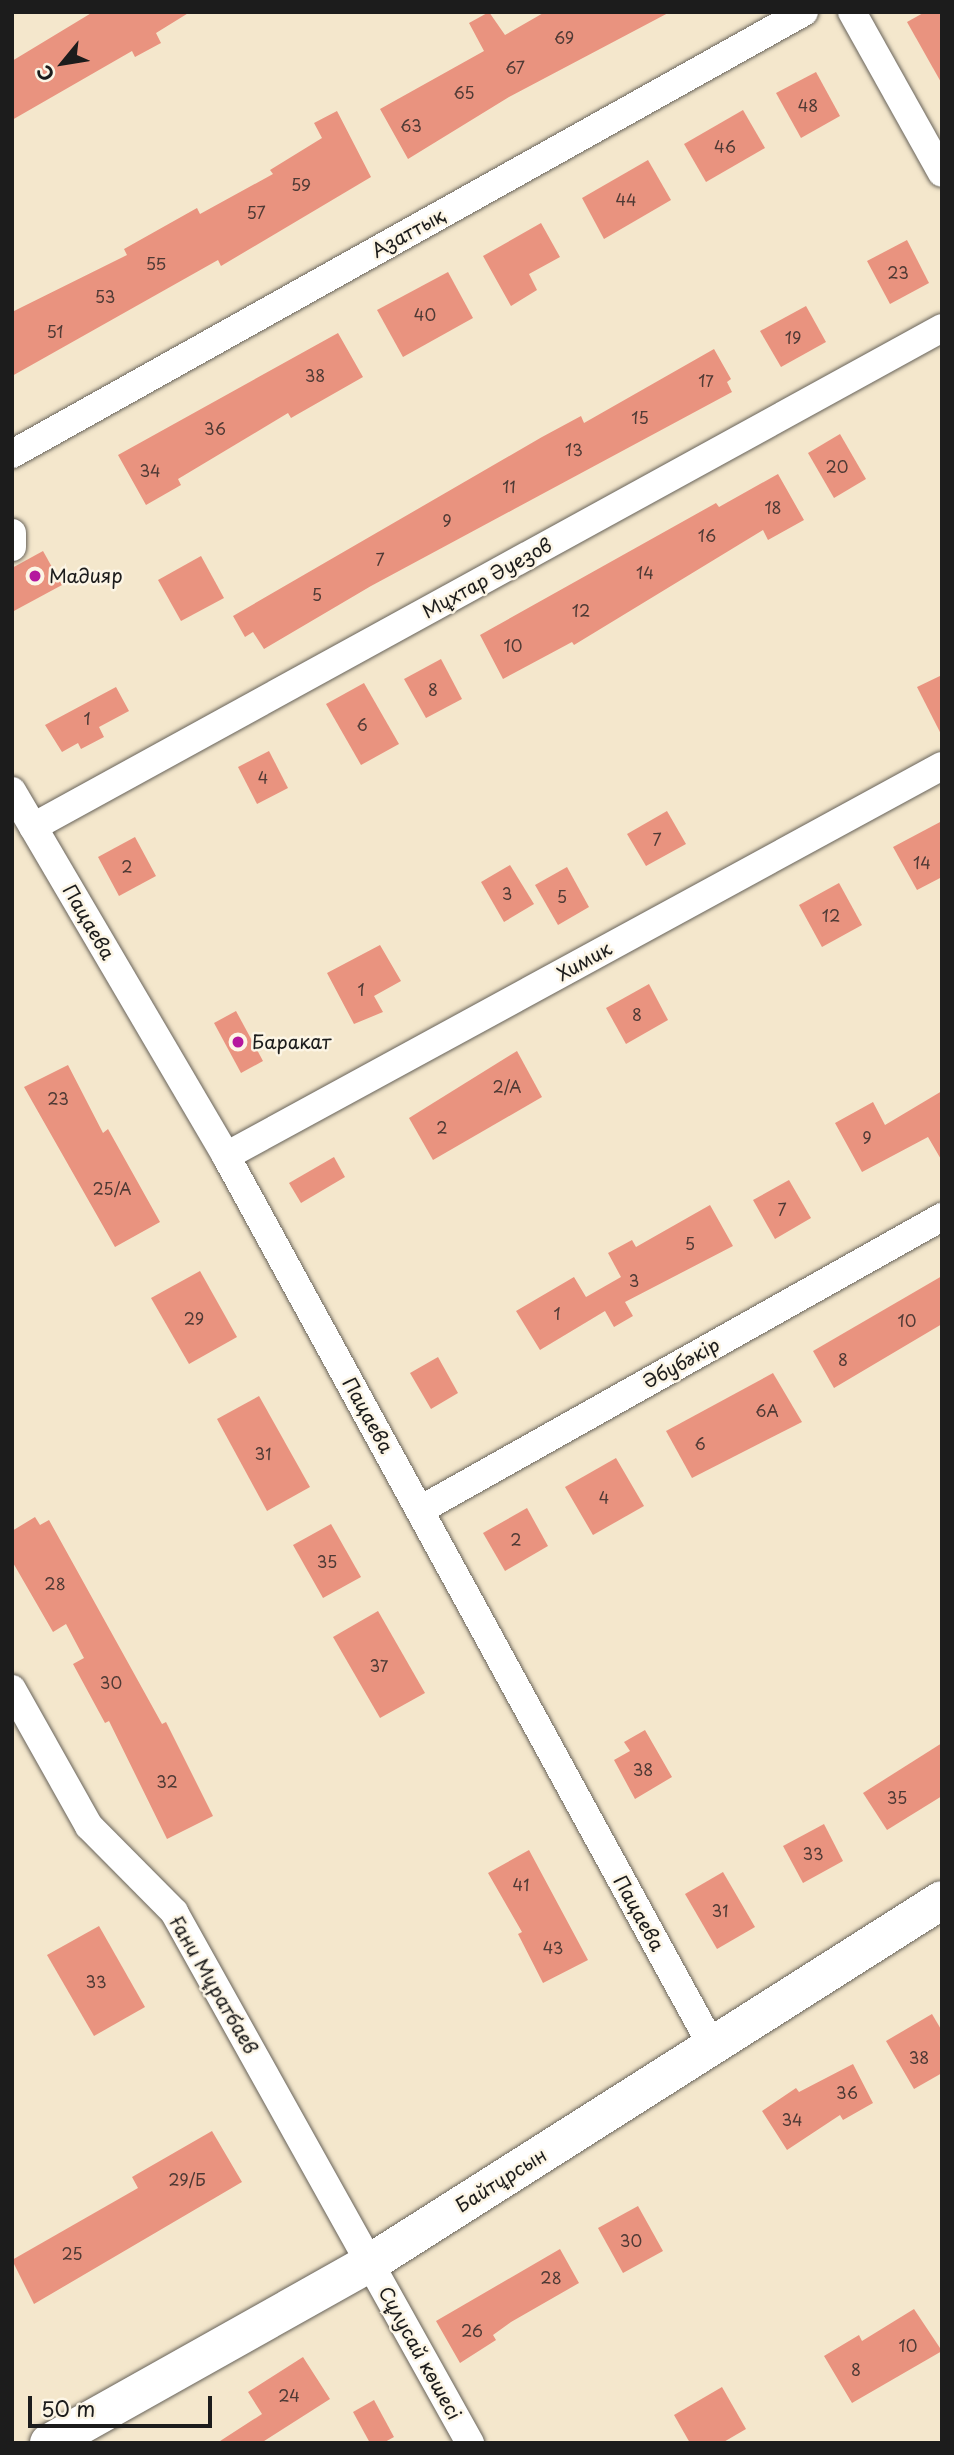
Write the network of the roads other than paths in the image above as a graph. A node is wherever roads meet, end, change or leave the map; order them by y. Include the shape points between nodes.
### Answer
1 (804, 12) edge
2 (852, 12) edge
3 (942, 173) edge
4 (942, 328) edge
5 (12, 454) edge
6 (12, 533) edge
7 (12, 547) edge
8 (942, 766) edge
9 (12, 791) edge
10 (33, 827) junction
11 (226, 1156) junction
12 (942, 1217) edge
13 (420, 1510) junction
14 (12, 1689) edge
15 (942, 1900) edge
16 (712, 2046) junction
17 (370, 2263) junction
18 (49, 2443) edge
19 (470, 2443) edge

1 - 5 street, Азаттық
2 - 3 street
4 - 10 street, Мұхтар Әуезов
6 - 7 street
8 - 11 street, Химик
9 - 10 street, Пацаева
10 - 11 street, Пацаева
11 - 13 street, Пацаева
12 - 13 street, Әбубәкір
13 - 16 street, Пацаева
14 - 17 street, Ғани Мұратбаев via 89,1826 174,1912
15 - 16 street, Байтұрсын
16 - 17 street, Байтұрсын
17 - 18 street, Байтұрсын
17 - 19 street, Сұлусай көшесі

